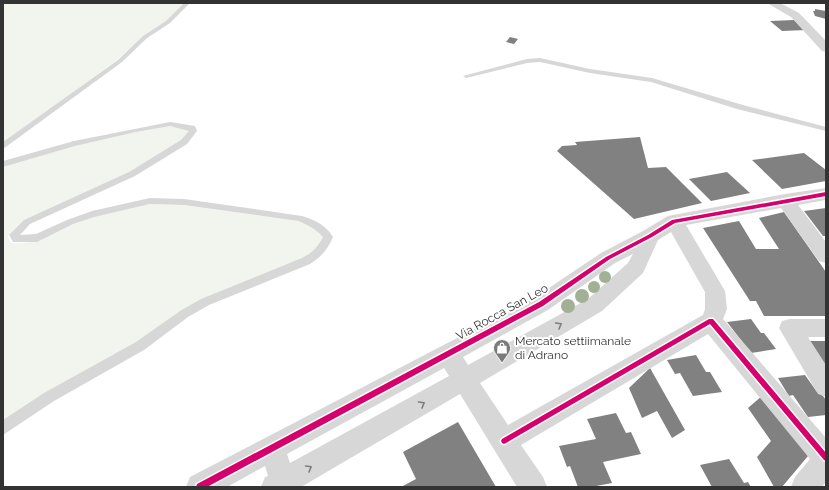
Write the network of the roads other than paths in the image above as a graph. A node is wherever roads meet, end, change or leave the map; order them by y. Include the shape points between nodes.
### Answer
1 (187, 3) edge
2 (772, 3) edge
3 (826, 48) edge
4 (466, 76) dead end
5 (826, 130) edge
6 (3, 146) edge
7 (3, 164) edge
8 (826, 194) edge
9 (785, 200) junction
10 (674, 221) junction
11 (650, 236) junction
12 (824, 250) edge
13 (711, 322) junction
14 (826, 328) edge
15 (448, 354) junction
16 (465, 379) junction
17 (826, 386) edge
18 (3, 428) edge
19 (504, 441) junction
20 (272, 448) junction
21 (826, 459) edge
22 (281, 485) edge
23 (200, 487) edge
24 (533, 487) edge
25 (804, 487) edge

1 - 6 lane via 120,61
2 - 3 street via 795,15
4 - 5 lane via 540,60 590,71 652,80
7 - 18 lane via 136,130 170,124 186,126 193,131 184,142 132,174 27,222 14,235 16,239 37,238 92,214 156,201 184,202 299,218 314,223 328,236 318,255 206,302 184,314 140,346 49,397
8 - 9 street, Via Rocca San Leo
9 - 10 street, Via Rocca San Leo
9 - 12 street
10 - 11 street, Via Rocca San Leo
10 - 13 street via 715,291 716,309
11 - 15 street, Via Rocca San Leo via 608,258 541,304
16 -> 11 street via 595,304 636,268
13 - 19 street
13 - 21 street
14 - 17 street via 790,328
15 - 16 street
15 - 20 street, Via Rocca San Leo
16 - 19 street
22 -> 16 street
19 - 24 street
20 - 22 street
20 - 23 street, Via Rocca San Leo
21 - 25 street

